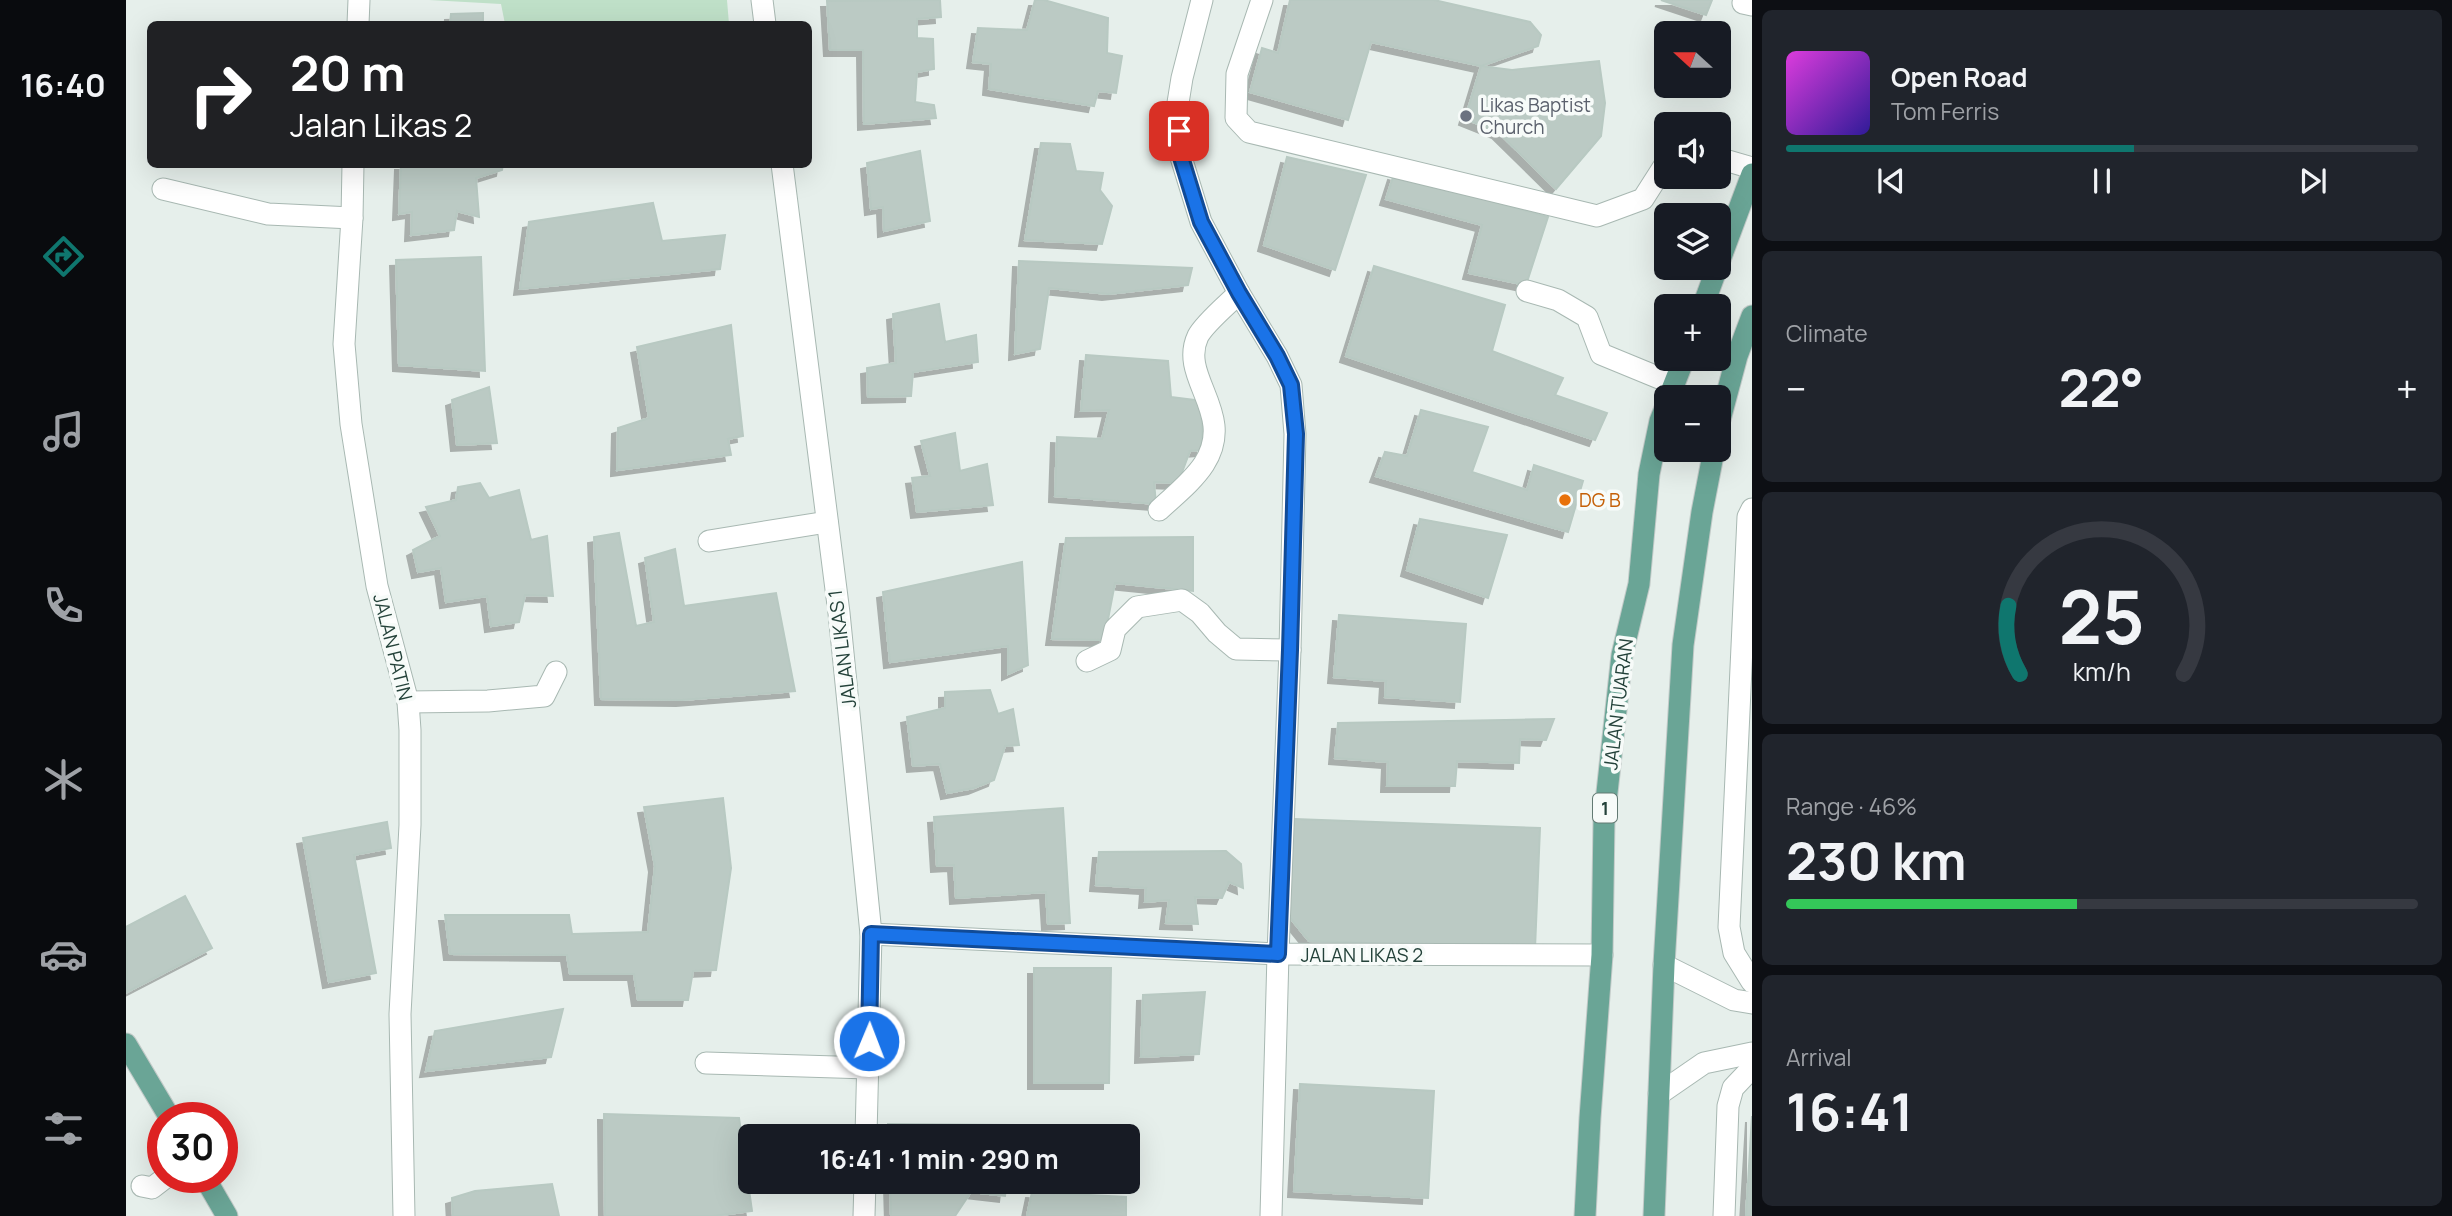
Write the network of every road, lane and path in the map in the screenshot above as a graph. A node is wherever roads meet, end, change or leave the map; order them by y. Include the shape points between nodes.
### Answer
1 (359, 0) edge
2 (762, 0) edge
3 (1202, 0) edge
4 (1262, 0) edge
5 (1744, 0) edge
6 (1752, 5) edge
7 (358, 21) edge
8 (765, 21) edge
9 (1731, 162) edge
10 (353, 168) edge
11 (783, 168) edge
12 (1752, 168) edge
13 (1752, 174) edge
14 (1654, 182) edge
15 (163, 189) dead end
16 (352, 218) junction
17 (1731, 231) edge
18 (1527, 291) dead end
19 (1239, 293) junction
20 (1752, 316) edge
21 (1660, 385) edge
22 (1729, 385) edge
23 (1654, 450) edge
24 (1712, 462) edge
25 (1752, 509) edge
26 (1159, 510) dead end
27 (827, 523) junction
28 (709, 541) dead end
29 (1290, 650) junction
30 (1087, 661) dead end
31 (556, 672) dead end
32 (408, 702) junction
33 (871, 934) junction
34 (1278, 954) junction
35 (1602, 956) junction
36 (1664, 965) junction
37 (1752, 982) edge
38 (1752, 1003) edge
39 (1752, 1053) edge
40 (129, 1055) edge
41 (706, 1063) dead end
42 (868, 1068) junction
43 (1752, 1068) edge
44 (1659, 1094) junction
45 (160, 1102) edge
46 (866, 1124) edge
47 (142, 1186) dead end
48 (147, 1187) edge
49 (214, 1193) edge
50 (865, 1194) edge
51 (227, 1216) edge
52 (404, 1216) edge
53 (864, 1216) edge
54 (1270, 1216) edge
55 (1585, 1216) edge
56 (1654, 1216) edge
57 (1724, 1216) edge

1 - 7 street
2 - 8 street
3 - 19 street via 1177,109 1180,154 1201,222
4 - 14 street via 1237,74 1236,118 1250,132 1597,216 1643,199
5 - 6 street
9 - 12 street
10 - 16 street, JALAN PATIN
11 - 27 street, JALAN LIKAS 1
13 - 17 main road
15 - 16 street via 268,215
16 - 32 street, JALAN PATIN via 344,344 351,424 377,586
18 - 21 street via 1558,300 1587,317 1601,354
19 - 26 street via 1199,334 1194,349 1195,368 1215,419 1214,440 1205,463
19 - 29 street via 1291,385 1296,434
20 - 22 main road
23 - 35 main road, JALAN TUARAN / 1 via 1639,584 1622,655 1604,820
24 - 36 main road via 1683,645
25 - 37 street via 1748,517 1729,927 1734,953
27 - 28 street
27 - 33 street, JALAN LIKAS 1
29 - 30 street via 1236,649 1182,600 1137,607 1115,629 1110,650
29 - 34 street
31 - 32 street via 544,696
32 - 52 street, JALAN PATIN via 412,772 400,1014
33 - 34 street, JALAN LIKAS 2
33 - 42 street, JALAN LIKAS 1
34 - 35 street, JALAN LIKAS 2
34 - 54 street
35 - 55 main road, JALAN TUARAN / 1
36 - 38 street via 1734,1000
36 - 44 main road
39 - 44 street via 1704,1063
40 - 45 main road
41 - 42 street
42 - 46 street, JALAN LIKAS 1
43 - 57 street via 1733,1088 1728,1106
44 - 56 main road
47 - 48 street
49 - 51 main road
50 - 53 street

